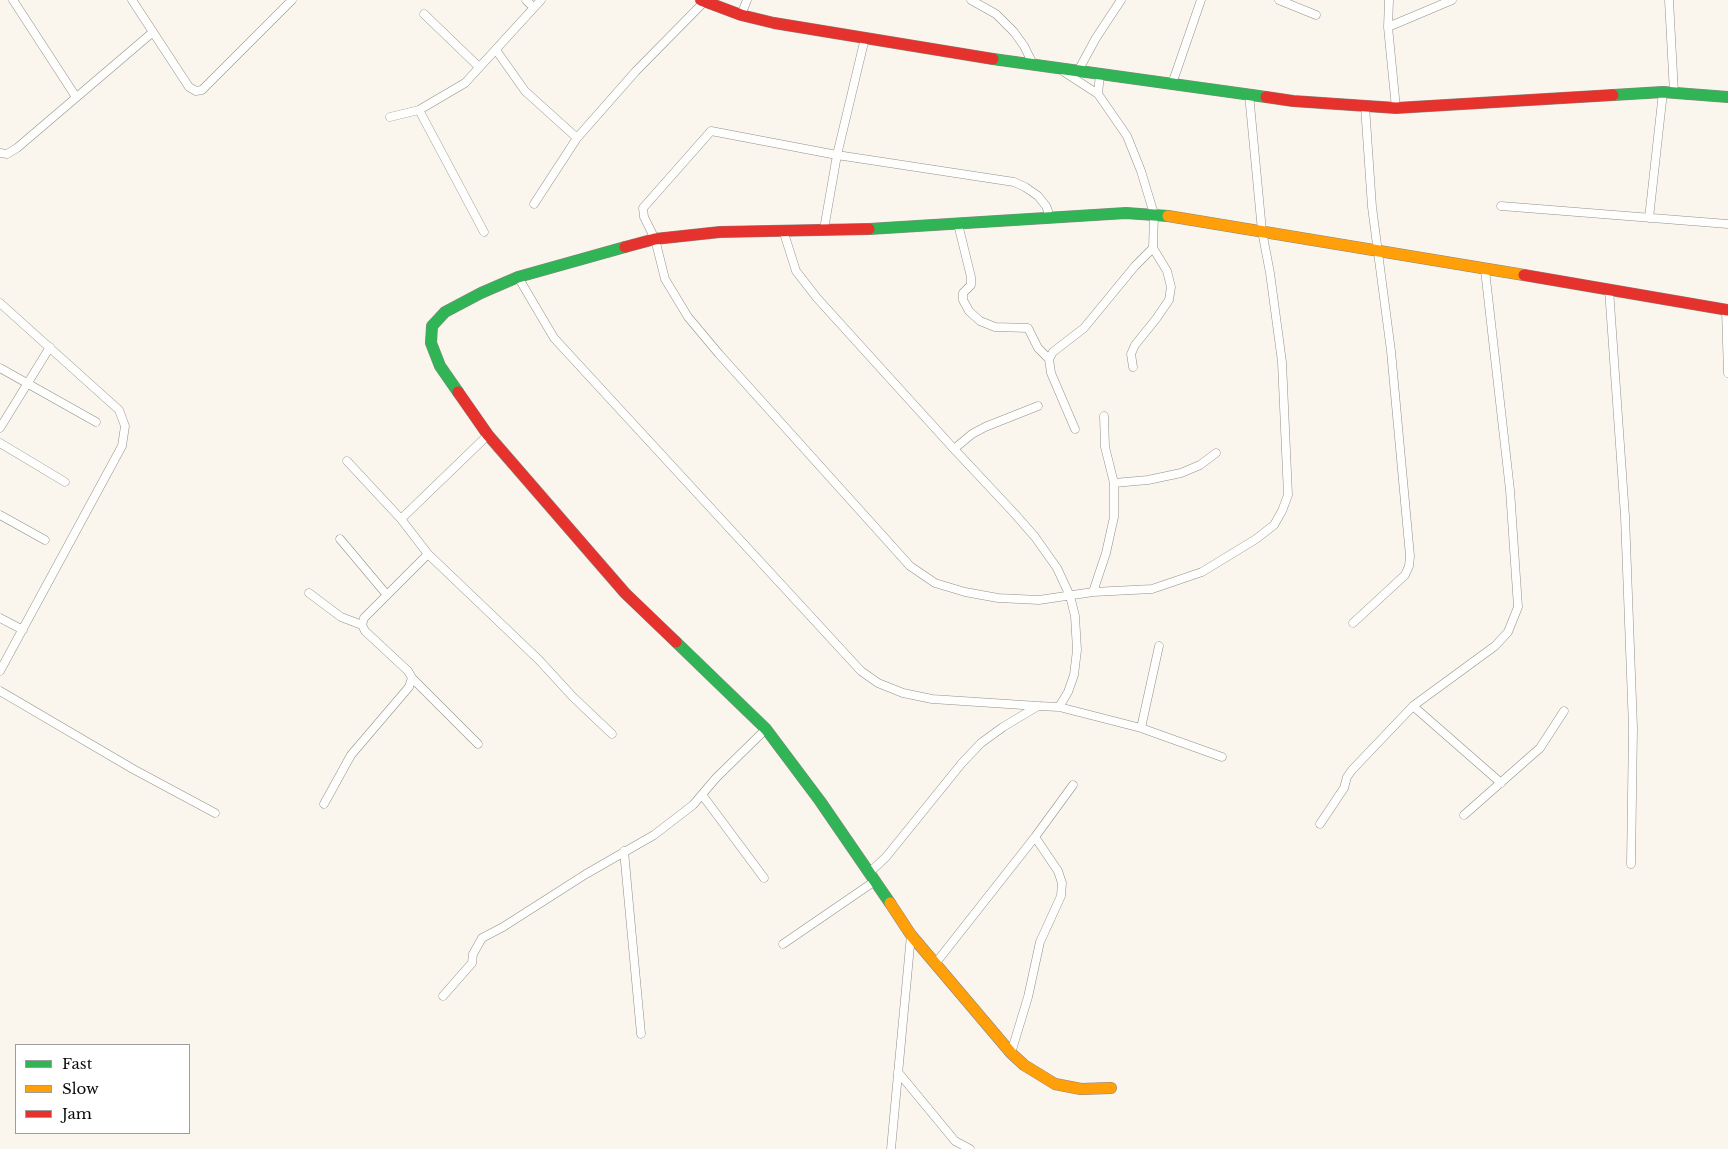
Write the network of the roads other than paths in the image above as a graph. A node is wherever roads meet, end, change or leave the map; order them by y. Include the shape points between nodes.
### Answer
1 (13, 0) edge
2 (132, 0) edge
3 (292, 0) edge
4 (526, 0) edge
5 (541, 0) edge
6 (747, 0) edge
7 (971, 0) edge
8 (1122, 0) edge
9 (1201, 0) edge
10 (1279, 0) edge
11 (1388, 0) edge
12 (1452, 0) edge
13 (1669, 0) edge
14 (702, 1) edge
15 (533, 7) junction
16 (424, 14) dead end
17 (741, 15) junction
18 (1316, 15) dead end
19 (1388, 27) junction
20 (153, 32) junction
21 (865, 38) junction
22 (496, 50) junction
23 (1032, 64) junction
24 (479, 67) junction
25 (1059, 69) junction
26 (1078, 71) junction
27 (1100, 74) junction
28 (1172, 84) junction
29 (1668, 92) junction
30 (1098, 94) junction
31 (1249, 94) junction
32 (76, 97) junction
33 (1728, 97) edge
34 (1365, 106) junction
35 (1396, 108) junction
36 (419, 110) junction
37 (390, 117) dead end
38 (577, 138) junction
39 (0, 152) edge
40 (837, 155) junction
41 (534, 204) dead end
42 (1501, 206) dead end
43 (1154, 214) junction
44 (1047, 218) junction
45 (1649, 218) junction
46 (958, 224) junction
47 (1728, 224) edge
48 (782, 230) junction
49 (824, 230) junction
50 (1262, 231) junction
51 (484, 232) dead end
52 (654, 239) junction
53 (1153, 248) junction
54 (1378, 251) junction
55 (1485, 270) junction
56 (518, 277) junction
57 (1610, 289) junction
58 (0, 303) edge
59 (1727, 310) edge
60 (50, 347) junction
61 (1049, 358) junction
62 (0, 368) edge
63 (1133, 368) dead end
64 (1728, 373) edge
65 (27, 383) junction
66 (1038, 406) dead end
67 (1104, 416) dead end
68 (96, 422) dead end
69 (0, 428) edge
70 (1075, 429) dead end
71 (488, 435) junction
72 (0, 443) edge
73 (954, 449) junction
74 (1216, 453) dead end
75 (347, 461) dead end
76 (65, 482) dead end
77 (1114, 483) junction
78 (0, 515) edge
79 (401, 519) junction
80 (340, 539) dead end
81 (45, 540) dead end
82 (428, 554) junction
83 (309, 592) dead end
84 (1093, 592) junction
85 (387, 596) junction
86 (1070, 596) junction
87 (0, 618) edge
88 (1353, 623) dead end
89 (362, 625) junction
90 (23, 630) junction
91 (1159, 646) dead end
92 (0, 671) edge
93 (412, 678) junction
94 (0, 691) edge
95 (1038, 706) junction
96 (1060, 706) junction
97 (1413, 706) junction
98 (1564, 711) dead end
99 (1141, 728) junction
100 (766, 730) junction
101 (612, 734) dead end
102 (478, 744) dead end
103 (1222, 757) dead end
104 (1501, 783) junction
105 (1073, 785) dead end
106 (703, 796) junction
107 (324, 804) dead end
108 (215, 812) dead end
109 (1464, 815) dead end
110 (1320, 824) dead end
111 (1035, 837) junction
112 (624, 851) junction
113 (1631, 864) dead end
114 (872, 877) junction
115 (764, 878) dead end
116 (911, 935) junction
117 (783, 944) dead end
118 (935, 964) junction
119 (443, 996) dead end
120 (641, 1034) dead end
121 (1011, 1053) junction
122 (898, 1072) junction
123 (1111, 1088) dead end
124 (955, 1145) edge
125 (891, 1149) edge
126 (970, 1149) edge

1 - 32 street
2 - 20 street
3 - 20 street via 202,90 189,87
4 - 15 street
5 - 15 street
6 - 17 street
7 - 23 street via 996,14 1014,32
8 - 26 street
9 - 28 street
10 - 18 street
11 - 19 street
12 - 19 street
13 - 29 street
14 - 17 street
14 - 38 street
15 - 22 street
16 - 24 street
17 - 21 street
19 - 35 street
20 - 32 street
21 - 23 street
21 - 40 street
22 - 24 street
22 - 38 street via 525,91
23 - 25 street
24 - 36 street via 465,83
25 - 26 street
25 - 30 street
26 - 27 street
27 - 28 street
27 - 30 street
28 - 31 street
29 - 33 street
29 - 35 street
29 - 45 street
30 - 43 street via 1127,136
31 - 34 street
31 - 50 street
32 - 39 street via 17,148 7,154
34 - 35 street
34 - 54 street
36 - 37 street
36 - 51 street
38 - 41 street
40 - 44 street via 1014,182 1038,196 1046,206
40 - 49 street
40 - 52 street via 711,131 643,208
42 - 45 street
43 - 44 street
43 - 50 street
43 - 53 street
44 - 46 street
45 - 47 street
46 - 49 street
46 - 61 street via 971,276 971,285 963,293 963,300 970,311 980,321 995,327 1028,328 1038,348
48 - 49 street
48 - 52 street
48 - 73 street via 796,271 817,298
50 - 54 street
50 - 84 street via 1282,362 1288,494 1282,512 1274,524 1256,539 1202,572 1152,589
52 - 56 street
52 - 86 street via 665,280 688,317 910,566 934,583 973,594 1039,600
53 - 61 street via 1084,328
53 - 63 street via 1167,271 1171,287 1169,300 1135,345 1131,354
54 - 55 street
54 - 88 street via 1410,556 1405,575
55 - 57 street
55 - 97 street via 1510,490 1518,607 1508,632 1495,646
56 - 71 street via 445,312 432,326 431,343 440,366
56 - 95 street via 554,338 861,670 878,683 932,699
57 - 59 street
57 - 113 street via 1625,516 1633,728
58 - 60 street
59 - 64 street
60 - 65 street
60 - 90 street via 119,410 125,426 122,446
61 - 70 street via 1051,372
62 - 65 street
65 - 68 street
65 - 69 street
66 - 73 street via 972,434
67 - 77 street via 1105,447
71 - 79 street
71 - 100 street via 625,593
72 - 76 street
73 - 86 street via 1035,537 1057,568
74 - 77 street via 1181,473
75 - 79 street
77 - 84 street via 1114,518
78 - 81 street
79 - 82 street
80 - 85 street
82 - 85 street
82 - 101 street
83 - 89 street via 341,617
84 - 86 street
85 - 89 street via 364,618
86 - 96 street via 1077,650 1074,675
87 - 90 street
89 - 93 street
90 - 92 street
91 - 99 street
93 - 102 street
93 - 107 street via 409,687 352,755
94 - 108 street via 133,769
95 - 96 street
95 - 114 street via 981,743
96 - 99 street
97 - 104 street
97 - 110 street via 1352,770
98 - 104 street via 1540,748
99 - 103 street
100 - 106 street via 716,778
100 - 114 street
104 - 109 street
105 - 111 street
106 - 112 street via 654,835
106 - 115 street
111 - 118 street
111 - 121 street via 1058,871 1062,896 1040,942
112 - 119 street via 482,938 472,963
112 - 120 street
114 - 116 street
114 - 117 street
116 - 118 street
116 - 122 street
118 - 121 street
121 - 123 street via 1055,1084 1081,1089
122 - 124 street
122 - 125 street
124 - 126 street

